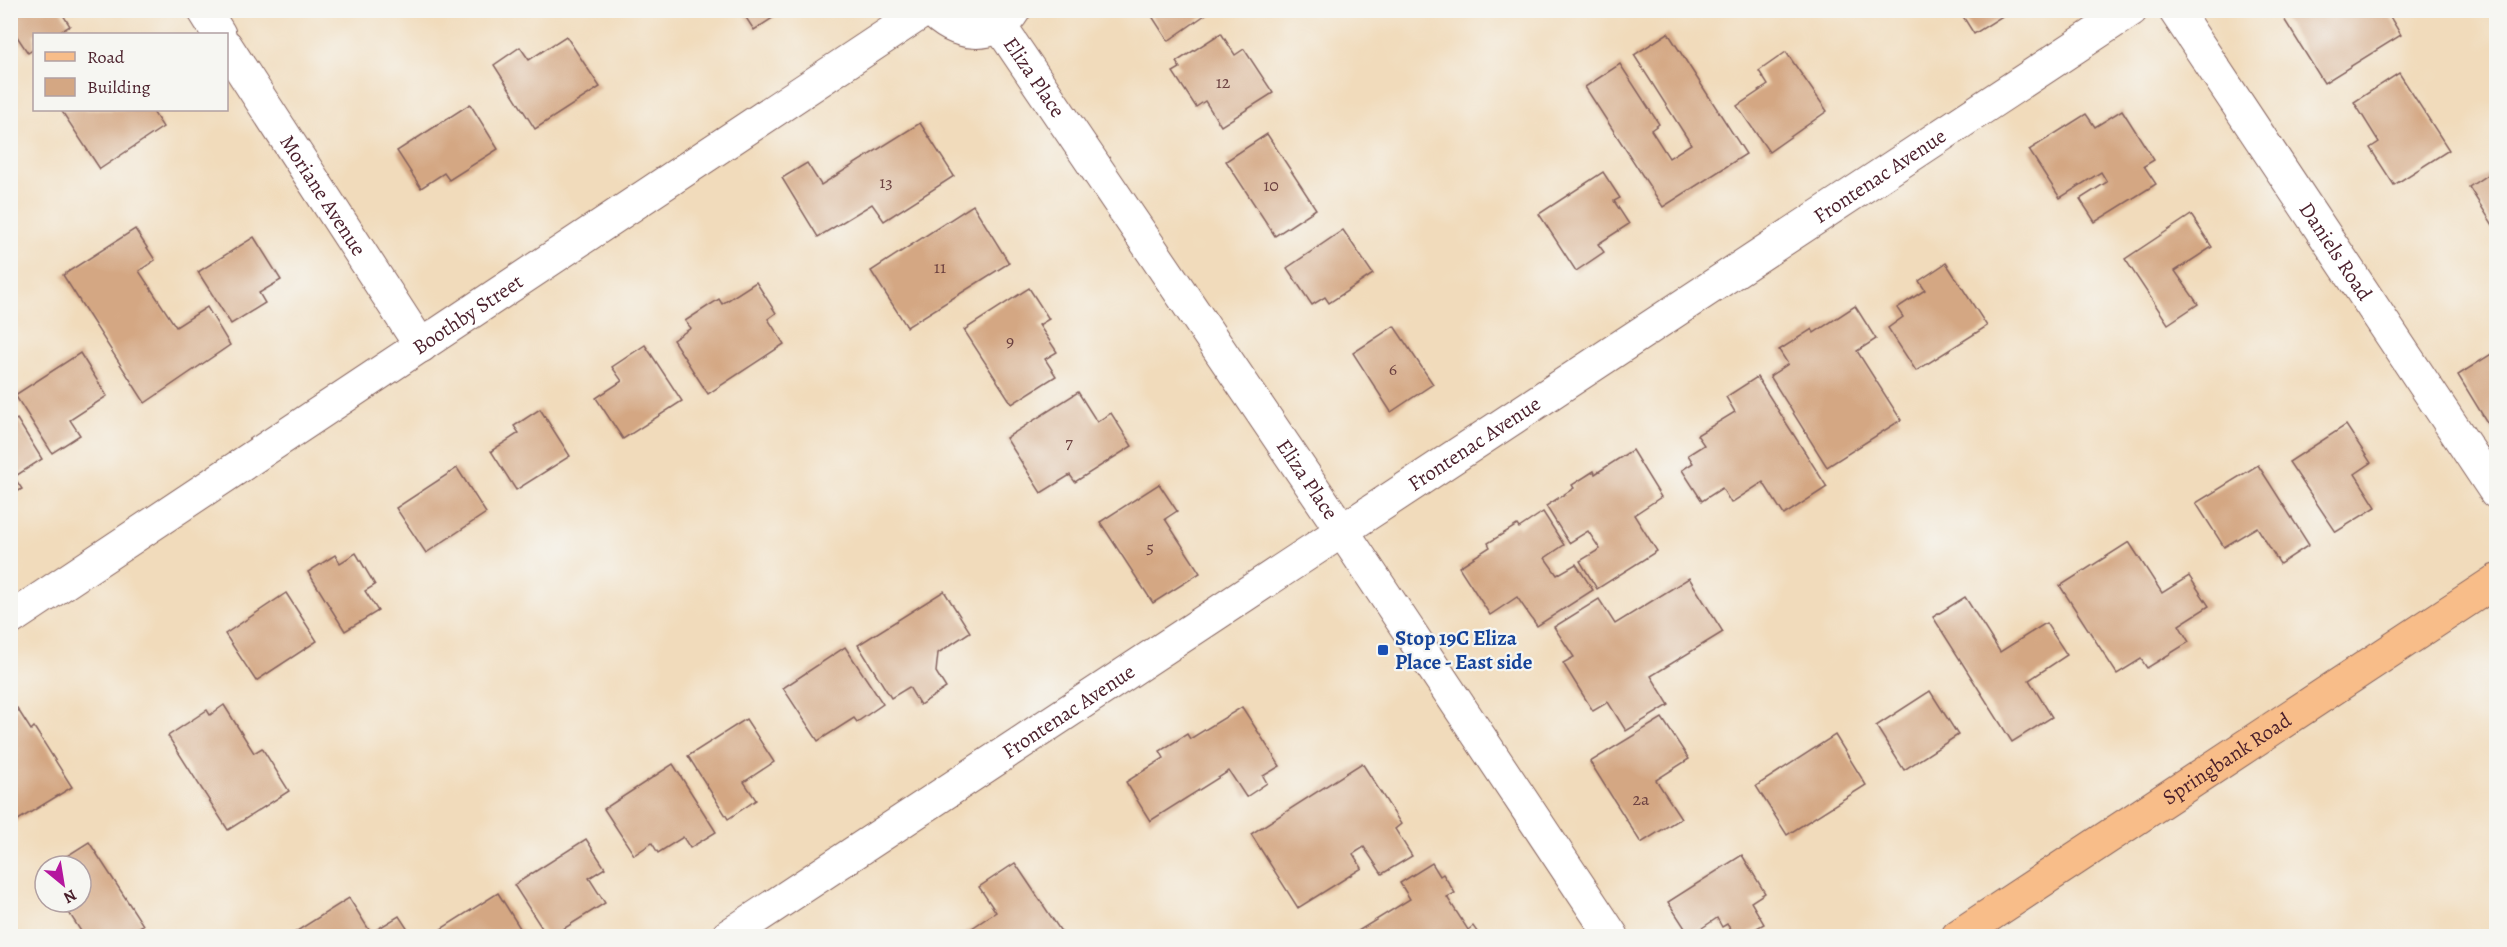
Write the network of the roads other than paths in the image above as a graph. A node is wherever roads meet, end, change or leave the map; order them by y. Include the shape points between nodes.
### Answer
1 (204, 10) edge
2 (925, 10) edge
3 (932, 10) edge
4 (2131, 10) edge
5 (2175, 10) edge
6 (1007, 18) edge
7 (218, 33) edge
8 (228, 49) edge
9 (421, 346) junction
10 (2496, 492) edge
11 (1343, 532) junction
12 (2496, 581) edge
13 (10, 619) edge
14 (728, 936) edge
15 (1612, 936) edge
16 (1958, 936) edge

1 - 7 street
2 - 9 street, Boothby Street
3 - 6 street via 954,28 969,32 985,31
4 - 11 street, Frontenac Avenue
5 - 10 street, Daniels Road
6 - 11 street, Eliza Place
8 - 9 street, Moriane Avenue
9 - 13 street, Boothby Street
11 - 14 street, Frontenac Avenue
11 - 15 street, Eliza Place
12 - 16 main road, Springbank Road

